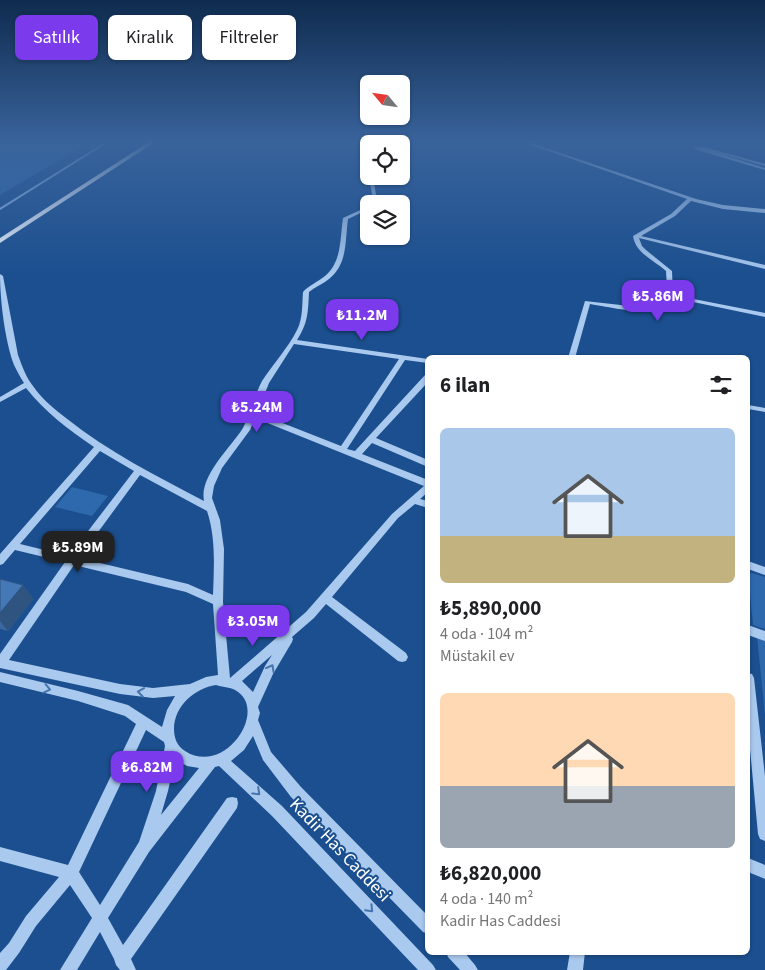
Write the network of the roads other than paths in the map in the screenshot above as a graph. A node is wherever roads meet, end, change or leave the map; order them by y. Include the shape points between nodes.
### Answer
1 (74, 187) edge
2 (82, 187) edge
3 (656, 187) edge
4 (690, 199) junction
5 (765, 210) edge
6 (360, 211) edge
7 (0, 234) edge
8 (636, 236) junction
9 (0, 241) edge
10 (765, 267) edge
11 (0, 276) edge
12 (671, 296) junction
13 (765, 315) edge
14 (293, 342) junction
15 (572, 355) edge
16 (403, 358) junction
17 (425, 361) edge
18 (425, 380) edge
19 (27, 384) junction
20 (0, 400) edge
21 (750, 407) edge
22 (765, 410) edge
23 (253, 414) junction
24 (371, 439) junction
25 (100, 446) junction
26 (342, 450) junction
27 (356, 455) junction
28 (425, 463) edge
29 (138, 470) junction
30 (425, 485) edge
31 (425, 489) edge
32 (414, 500) junction
33 (425, 504) edge
34 (212, 509) junction
35 (13, 546) junction
36 (0, 561) edge
37 (71, 561) junction
38 (750, 566) edge
39 (765, 571) edge
40 (326, 598) junction
41 (218, 602) junction
42 (750, 631) edge
43 (292, 632) junction
44 (765, 636) edge
45 (402, 657) dead end
46 (0, 663) edge
47 (0, 677) edge
48 (228, 681) junction
49 (190, 689) junction
50 (750, 696) edge
51 (253, 706) junction
52 (144, 721) junction
53 (253, 723) junction
54 (170, 742) junction
55 (216, 761) junction
56 (232, 803) dead end
57 (765, 834) edge
58 (144, 846) junction
59 (0, 854) edge
60 (750, 866) edge
61 (765, 872) edge
62 (71, 873) junction
63 (101, 919) junction
64 (425, 924) edge
65 (456, 955) edge
66 (578, 955) edge
67 (0, 965) edge
68 (124, 965) edge
69 (68, 970) edge
70 (428, 970) edge
71 (470, 970) edge
72 (575, 970) edge

1 - 7 main road
2 - 9 main road
3 - 4 street
4 - 5 street via 723,207
4 - 8 street via 673,215
6 - 14 street via 346,218 344,246 329,276 306,292 303,323
8 - 10 street
8 - 12 street via 642,250 669,271
11 - 19 street via 18,366
12 - 13 street
12 - 15 street via 670,307 660,311 587,302
14 - 16 street
14 - 23 street via 265,383
16 - 17 street
16 - 26 street
18 - 24 street
19 - 20 street
19 - 25 street via 45,405
21 - 22 street
23 - 26 street
23 - 34 street via 240,439 218,467 208,498
24 - 27 street
24 - 28 street
25 - 29 street
25 - 35 street
26 - 27 street
27 - 30 street
29 - 34 street
29 - 37 street
31 - 32 street
32 - 33 street
32 - 40 street via 395,516
34 - 41 street via 219,549
35 - 36 street
35 - 37 street
37 - 41 street via 188,588
37 - 46 street
38 - 39 street
40 - 43 street
40 - 45 street
41 - 48 street
42 - 44 street
43 - 48 street
51 -> 43 street via 269,670
49 -> 46 street via 153,693 120,689
47 -> 52 street via 87,698 128,711
48 - 49 street via 207,681
48 - 51 street via 246,691
49 - 54 street via 176,703 168,720
50 - 57 street
51 - 53 street
52 - 54 street
52 - 62 street
53 - 55 street via 241,745
53 - 64 street, Kadir Has Caddesi via 267,756 296,792
54 - 55 street via 177,753 192,762
54 - 58 street via 162,790
55 - 58 street
55 -> 70 street, Kadir Has Caddesi via 277,811
56 - 68 street
58 - 63 street
59 - 62 street
60 - 61 street
62 - 63 street
62 - 67 street
63 - 68 street
63 - 69 street
65 - 71 street
66 - 72 street

